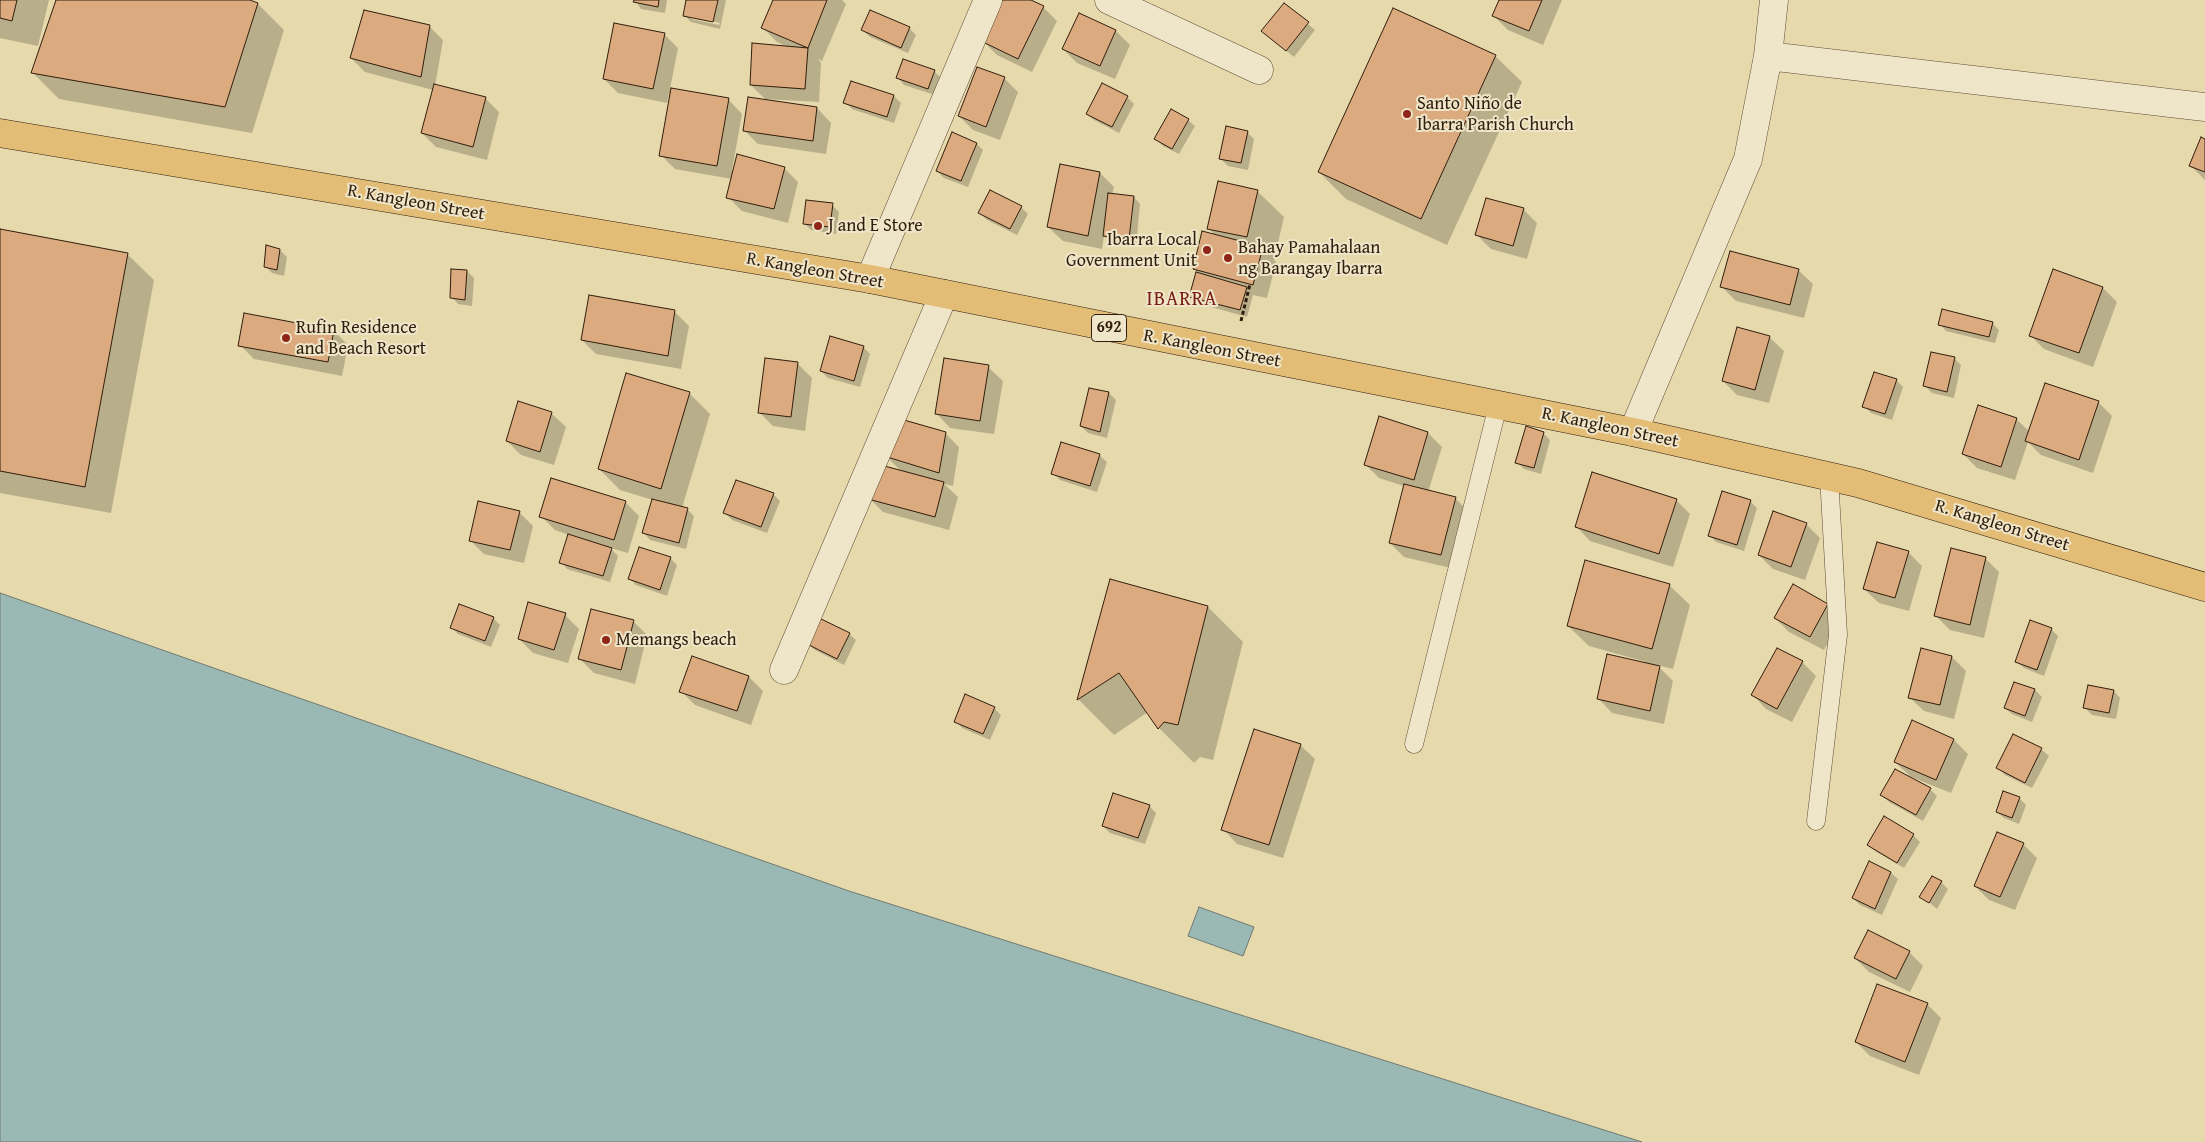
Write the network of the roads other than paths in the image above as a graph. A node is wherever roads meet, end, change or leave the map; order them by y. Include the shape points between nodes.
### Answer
1 (988, 0) edge
2 (1109, 0) edge
3 (1774, 0) edge
4 (1768, 56) junction
5 (1259, 70) dead end
6 (2205, 107) edge
7 (0, 133) edge
8 (870, 279) junction
9 (944, 294) junction
10 (1498, 406) junction
11 (1633, 432) junction
12 (1829, 476) junction
13 (2205, 587) edge
14 (784, 670) dead end
15 (1414, 744) dead end
16 (1816, 821) dead end

1 - 8 street
2 - 5 street
3 - 4 street
4 - 6 street
4 - 11 street via 1748,159
7 - 8 main road, R. Kangleon Street / 692
8 - 9 main road, R. Kangleon Street / 692
9 - 10 main road, R. Kangleon Street / 692
9 - 14 street
10 - 11 main road, R. Kangleon Street / 692
10 - 15 lane
11 - 12 main road, R. Kangleon Street / 692
12 - 13 main road, R. Kangleon Street / 692
12 - 16 lane via 1838,635

